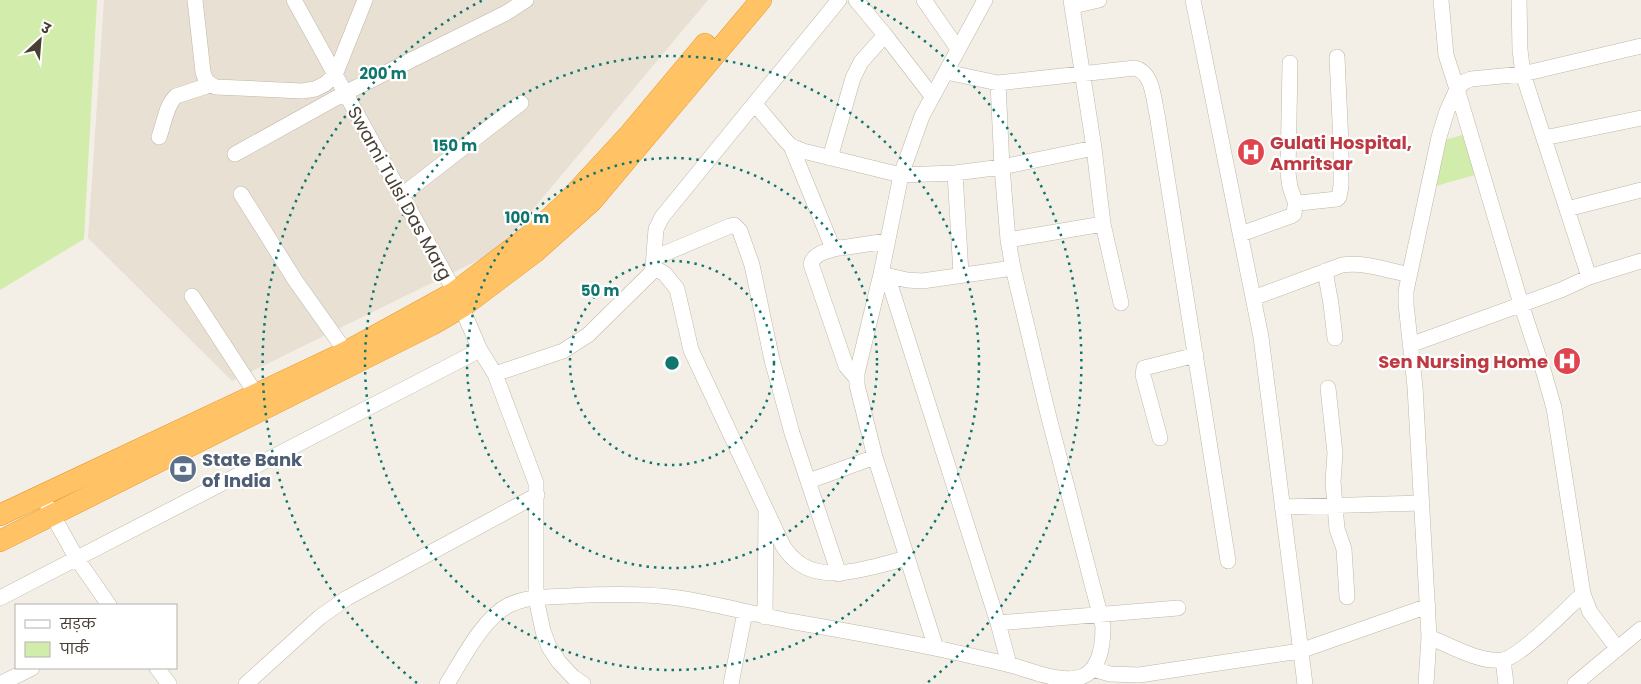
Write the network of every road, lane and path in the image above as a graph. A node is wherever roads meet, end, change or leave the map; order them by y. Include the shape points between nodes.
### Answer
1 (195, 0) edge
2 (294, 0) edge
3 (365, 0) edge
4 (526, 0) edge
5 (742, 0) edge
6 (761, 0) edge
7 (839, 0) edge
8 (856, 0) edge
9 (924, 0) edge
10 (985, 0) edge
11 (1099, 0) edge
12 (1193, 0) edge
13 (1441, 0) edge
14 (1519, 0) edge
15 (1072, 3) edge
16 (885, 34) junction
17 (1641, 46) edge
18 (958, 49) junction
19 (1337, 57) dead end
20 (1290, 63) dead end
21 (946, 72) junction
22 (1082, 72) junction
23 (1523, 74) junction
24 (335, 75) junction
25 (998, 83) junction
26 (210, 85) junction
27 (1457, 89) junction
28 (345, 93) junction
29 (932, 96) junction
30 (521, 103) dead end
31 (755, 104) junction
32 (1641, 118) edge
33 (160, 137) dead end
34 (1544, 138) junction
35 (792, 146) junction
36 (1094, 148) junction
37 (235, 154) dead end
38 (830, 158) junction
39 (1002, 168) junction
40 (955, 173) junction
41 (901, 175) junction
42 (1641, 190) edge
43 (241, 194) dead end
44 (402, 195) junction
45 (1296, 204) junction
46 (1567, 209) junction
47 (1103, 224) junction
48 (1240, 234) junction
49 (1008, 240) junction
50 (887, 241) junction
51 (838, 248) junction
52 (1641, 261) edge
53 (654, 263) junction
54 (1014, 268) junction
55 (1325, 271) junction
56 (961, 274) junction
57 (884, 275) junction
58 (1409, 275) junction
59 (1589, 277) junction
60 (192, 296) dead end
61 (1253, 298) junction
62 (458, 299) junction
63 (1121, 303) dead end
64 (1521, 304) junction
65 (1335, 338) dead end
66 (1410, 345) junction
67 (480, 350) junction
68 (346, 352) junction
69 (1196, 355) junction
70 (495, 374) junction
71 (857, 380) junction
72 (1328, 388) dead end
73 (256, 394) junction
74 (1160, 438) dead end
75 (875, 457) junction
76 (808, 481) junction
77 (42, 494) junction
78 (537, 494) junction
79 (1422, 503) junction
80 (1336, 506) junction
81 (1282, 507) junction
82 (766, 508) junction
83 (0, 515) edge
84 (52, 516) junction
85 (0, 541) edge
86 (907, 558) junction
87 (77, 559) junction
88 (1228, 561) dead end
89 (839, 574) junction
90 (1583, 594) junction
91 (1347, 597) dead end
92 (0, 598) edge
93 (536, 598) junction
94 (108, 604) edge
95 (1428, 606) junction
96 (1178, 608) dead end
97 (745, 612) junction
98 (1101, 615) junction
99 (765, 616) junction
100 (998, 623) junction
101 (1641, 628) edge
102 (1429, 636) junction
103 (936, 648) junction
104 (1617, 648) junction
105 (1300, 651) junction
106 (1503, 660) junction
107 (1009, 664) junction
108 (30, 669) edge
109 (157, 669) edge
110 (1093, 669) junction
111 (1073, 681) edge
112 (0, 684) edge
113 (169, 684) edge
114 (246, 684) edge
115 (447, 684) edge
116 (583, 684) edge
117 (731, 684) edge
118 (1305, 684) edge
119 (1426, 684) edge
120 (1506, 684) edge
121 (1574, 684) edge

1 - 26 street via 204,72
2 - 24 street, Swami Tulsi Das Marg
3 - 24 street
4 - 28 street
5 - 62 highway via 628,136 567,202
6 - 62 highway via 592,201 535,252
7 - 31 street
8 - 16 street
9 - 18 street
10 - 18 street
11 - 15 street
12 - 48 street
13 - 27 street via 1446,56
14 - 23 street
15 - 22 street
16 - 29 street
16 - 38 street via 861,62 853,78
17 - 23 street
18 - 21 street
19 - 45 street via 1341,144 1339,197
20 - 45 street via 1288,173
21 - 25 street
21 - 29 street
22 - 25 street
22 - 36 street
22 - 69 street via 1135,68 1148,77 1157,114
23 - 27 street via 1471,79
23 - 34 street
24 - 26 street via 315,89 302,91
24 - 28 street, Swami Tulsi Das Marg
25 - 39 street
26 - 33 street via 173,99
27 - 58 street via 1439,137
27 - 64 street
28 - 37 street
28 - 44 street, Swami Tulsi Das Marg
29 - 41 street
30 - 44 street
31 - 35 street
31 - 53 street via 662,217 656,229
32 - 34 street
34 - 46 street
35 - 38 street
35 - 51 street via 830,241
36 - 39 street
36 - 47 street
38 - 41 street
39 - 40 street
39 - 49 street
40 - 41 street
40 - 56 street
41 - 50 street
42 - 46 street
43 - 68 street via 295,280
44 - 62 street, Swami Tulsi Das Marg
45 - 48 street via 1291,216
46 - 59 street
47 - 49 street
47 - 63 street
48 - 61 street
49 - 54 street
50 - 51 street
50 - 57 street
51 - 71 street via 818,254 811,264 846,366
52 - 59 street
53 - 70 street via 644,281 577,343 563,351
53 - 76 street via 730,226 738,227 752,265 772,360
53 - 82 street via 677,289 691,350
54 - 56 street
54 - 98 street via 1047,410
55 - 58 street via 1354,264
55 - 61 street
55 - 65 street
56 - 57 street via 922,281
57 - 71 street via 859,362
57 - 100 street
58 - 66 street via 1406,304
59 - 64 street
60 - 73 street
61 - 81 street
62 - 67 street, Swami Tulsi Das Marg
62 - 68 highway
62 - 84 highway via 415,333
64 - 66 street
64 - 90 street via 1554,408
66 - 79 street
67 - 70 street, Swami Tulsi Das Marg
67 - 87 street
68 - 73 highway
69 - 74 street via 1144,368 1143,375
69 - 88 street
70 - 78 street, Swami Tulsi Das Marg via 533,473
71 - 75 street
72 - 80 street
73 - 77 highway
75 - 76 street
75 - 86 street
76 - 89 street
77 - 83 highway
77 - 84 street
78 - 93 street, Swami Tulsi Das Marg
78 - 114 street via 347,598 320,617
79 - 80 street
79 - 95 street
80 - 81 street
80 - 91 street via 1344,550
81 - 105 street
82 - 89 street via 793,558 808,568
82 - 99 street
84 - 85 highway
84 - 87 street
86 - 89 street
86 - 103 street
87 - 92 street
87 - 94 street
90 - 104 street via 1590,612
90 - 106 street via 1520,651
93 - 97 street via 662,596
93 - 115 street via 517,602 498,613 480,632
93 - 116 street, Swami Tulsi Das Marg via 543,631 550,646 559,662
95 - 102 street
95 - 105 street
96 - 98 street
97 - 99 street
97 - 117 street
98 - 100 street
98 - 110 street via 1103,640
99 - 103 street
100 - 107 street
101 - 104 street
102 - 106 street via 1475,656
102 - 119 street
103 - 107 street
104 - 121 street
105 - 110 street via 1139,675 1110,674
105 - 118 street
106 - 120 street
107 - 111 street
108 - 112 street
109 - 113 street
110 - 111 street

